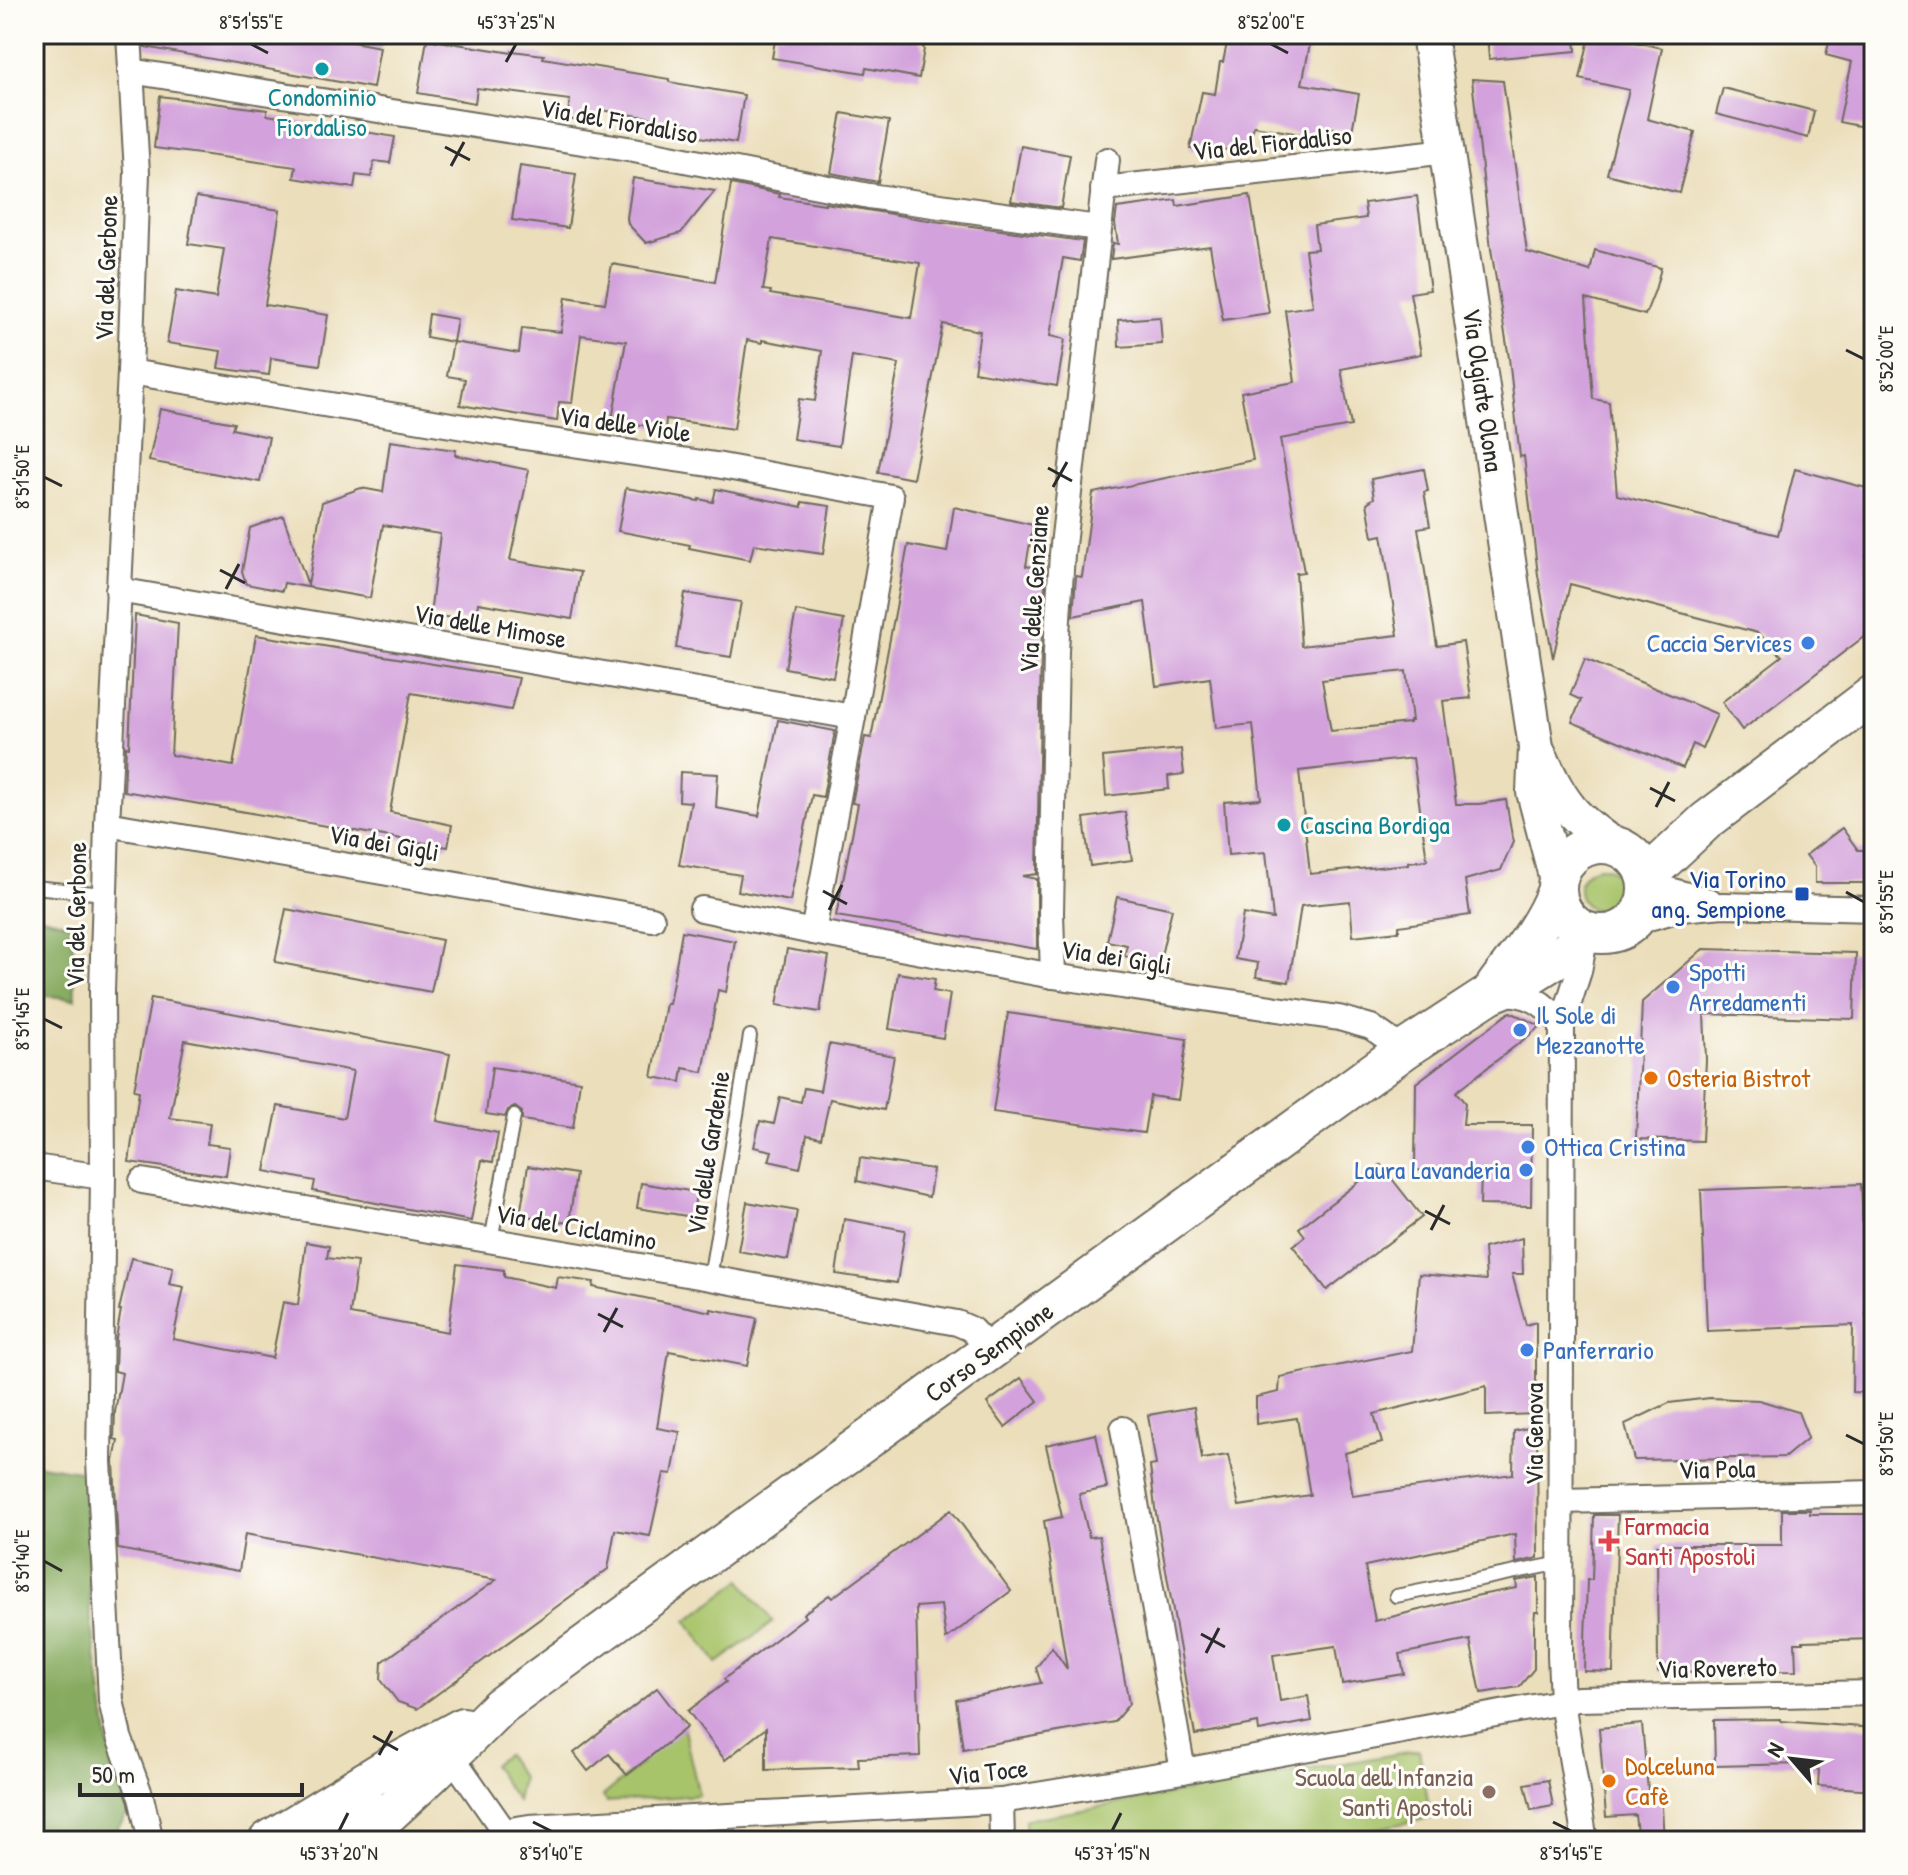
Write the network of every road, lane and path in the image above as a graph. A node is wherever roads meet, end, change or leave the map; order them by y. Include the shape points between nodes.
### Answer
1 (129, 34) edge
2 (1429, 34) edge
3 (130, 71) junction
4 (1448, 151) junction
5 (1107, 160) dead end
6 (1103, 189) junction
7 (1098, 228) junction
8 (130, 372) junction
9 (118, 590) junction
10 (1874, 694) edge
11 (853, 717) junction
12 (1536, 747) junction
13 (1706, 821) junction
14 (107, 824) junction
15 (1615, 845) junction
16 (1647, 880) junction
17 (1557, 886) junction
18 (34, 887) edge
19 (104, 894) junction
20 (1723, 905) junction
21 (702, 909) dead end
22 (1874, 909) edge
23 (652, 919) dead end
24 (1634, 922) junction
25 (1584, 931) junction
26 (813, 932) junction
27 (1053, 976) junction
28 (1490, 994) junction
29 (1562, 1025) junction
30 (750, 1036) dead end
31 (1404, 1050) junction
32 (514, 1116) dead end
33 (34, 1167) edge
34 (103, 1177) junction
35 (142, 1181) dead end
36 (491, 1241) junction
37 (710, 1278) junction
38 (991, 1350) junction
39 (1123, 1429) dead end
40 (1874, 1493) edge
41 (1562, 1501) junction
42 (1561, 1563) junction
43 (1396, 1596) dead end
44 (1874, 1693) edge
45 (1562, 1702) junction
46 (490, 1714) junction
47 (442, 1764) junction
48 (1183, 1771) junction
49 (1001, 1801) junction
50 (497, 1836) edge
51 (151, 1841) edge
52 (268, 1841) edge
53 (329, 1841) edge
54 (355, 1841) edge
55 (1002, 1841) edge
56 (1585, 1841) edge

1 - 3 street, Via del Gerbone
2 - 4 street, Via Olgiate Olona
3 - 7 street, Via del Fiordaliso via 634,150 869,196
3 - 8 street, Via del Gerbone via 137,142
4 - 6 street, Via del Fiordaliso
4 - 12 street, Via Olgiate Olona
5 - 6 street, Via delle Genziane
6 - 7 street, Via delle Genziane
7 - 27 street, Via delle Genziane via 1056,651
8 - 9 street, Via del Gerbone
8 - 11 street, Via delle Viole via 891,497
9 - 11 street, Via delle Mimose
9 - 14 street, Via del Gerbone
10 - 13 main road, Corso Sempione
11 - 26 street
12 - 15 street, Via Olgiate Olona via 1570,810
12 - 17 street, Via Olgiate Olona via 1534,792
13 - 15 main road, Corso Sempione
13 - 16 main road, Corso Sempione
14 - 19 street, Via del Gerbone
14 - 23 street, Via dei Gigli
15 - 16 main road via 1636,858
15 - 17 main road, Corso Sempione via 1598,843 1569,856
16 - 20 street
16 - 24 main road, Corso Sempione via 1646,900
17 - 25 main road via 1564,913
17 - 28 main road, Corso Sempione via 1539,929
18 - 19 lane
19 - 34 street, Via del Gerbone
20 - 22 street
20 - 24 street
21 - 26 street, Via dei Gigli
24 - 25 main road via 1612,933
25 - 28 main road, Corso Sempione via 1562,955
25 - 29 street, Via Genova via 1586,942
26 - 27 street, Via dei Gigli
27 - 31 street, Via dei Gigli via 1355,1021
28 - 29 street via 1530,997
28 - 31 main road, Corso Sempione
29 - 41 street, Via Genova
30 - 37 lane, Via delle Gardenie
31 - 38 main road, Corso Sempione
32 - 36 lane
33 - 34 street
34 - 51 street, Via del Gerbone via 99,1461 110,1688
35 - 36 street, Via del Ciclamino
36 - 37 street, Via del Ciclamino
37 - 38 street, Via del Ciclamino via 957,1323 971,1329
38 - 46 main road, Corso Sempione
39 - 48 street
40 - 41 street, Via Pola
41 - 42 street, Via Genova
42 - 43 lane
42 - 45 street, Via Genova
44 - 45 street, Via Rovereto
45 - 48 street, Via Toce
45 - 56 street, Via Genova
46 - 47 main road, Corso Sempione
46 - 52 main road, Corso Sempione via 387,1768
47 - 50 street, Via Toce
47 - 53 street
47 - 54 main road, Corso Sempione
48 - 49 street, Via Toce
49 - 50 street, Via Toce via 535,1826
49 - 55 street

